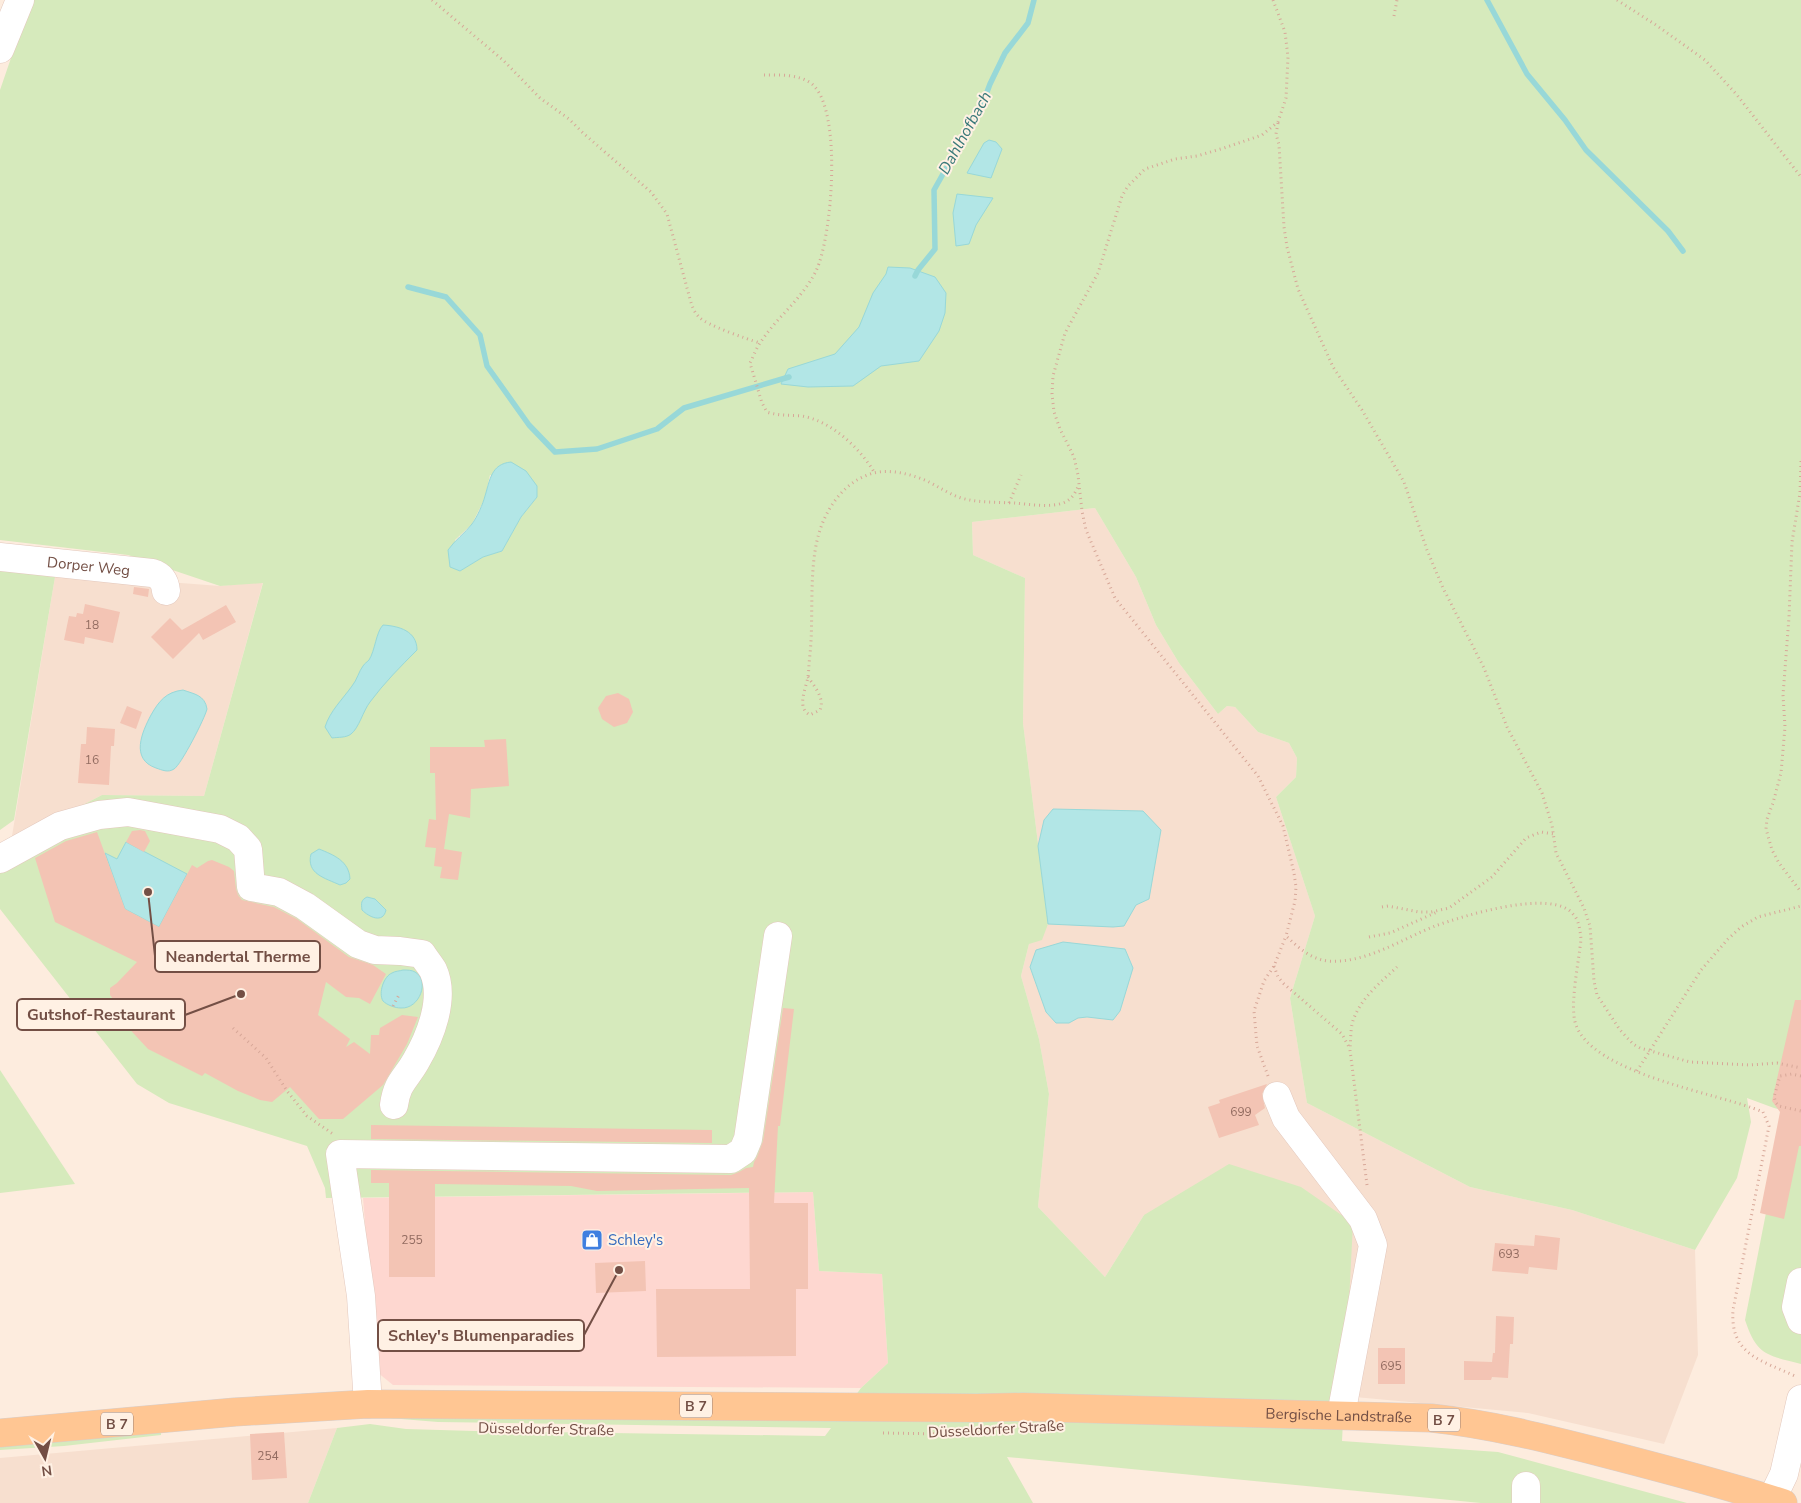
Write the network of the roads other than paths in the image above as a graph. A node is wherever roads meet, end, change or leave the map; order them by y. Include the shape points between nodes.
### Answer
1 (20, 0) edge
2 (0, 49) edge
3 (0, 557) edge
4 (166, 592) dead end
5 (0, 859) edge
6 (778, 936) dead end
7 (1277, 1096) road end
8 (394, 1105) dead end
9 (1801, 1282) edge
10 (1801, 1320) edge
11 (1801, 1399) edge
12 (368, 1404) junction
13 (1094, 1409) joint
14 (1342, 1415) junction
15 (0, 1433) edge
16 (1775, 1502) edge

1 - 2 street
3 - 4 street, Dorper Weg via 157,574 164,581
5 - 8 street via 60,826 99,815 128,812 220,829 238,838 248,849 251,887 279,892 305,906 358,944 375,950 422,954 433,971 438,992 434,1017 425,1044 396,1091
6 - 12 street via 748,1139 743,1151 731,1159 340,1154 361,1296
7 - 14 street via 1286,1118 1363,1219 1373,1245
9 - 10 street via 1796,1307
11 - 16 street
12 - 13 main road, Düsseldorfer Straße / B 7
12 - 15 main road, Düsseldorfer Straße / B 7
13 - 14 main road, Bergische Landstraße / B 7
14 - 16 main road, Bergische Landstraße / B 7 via 1431,1418 1502,1428 1664,1468

